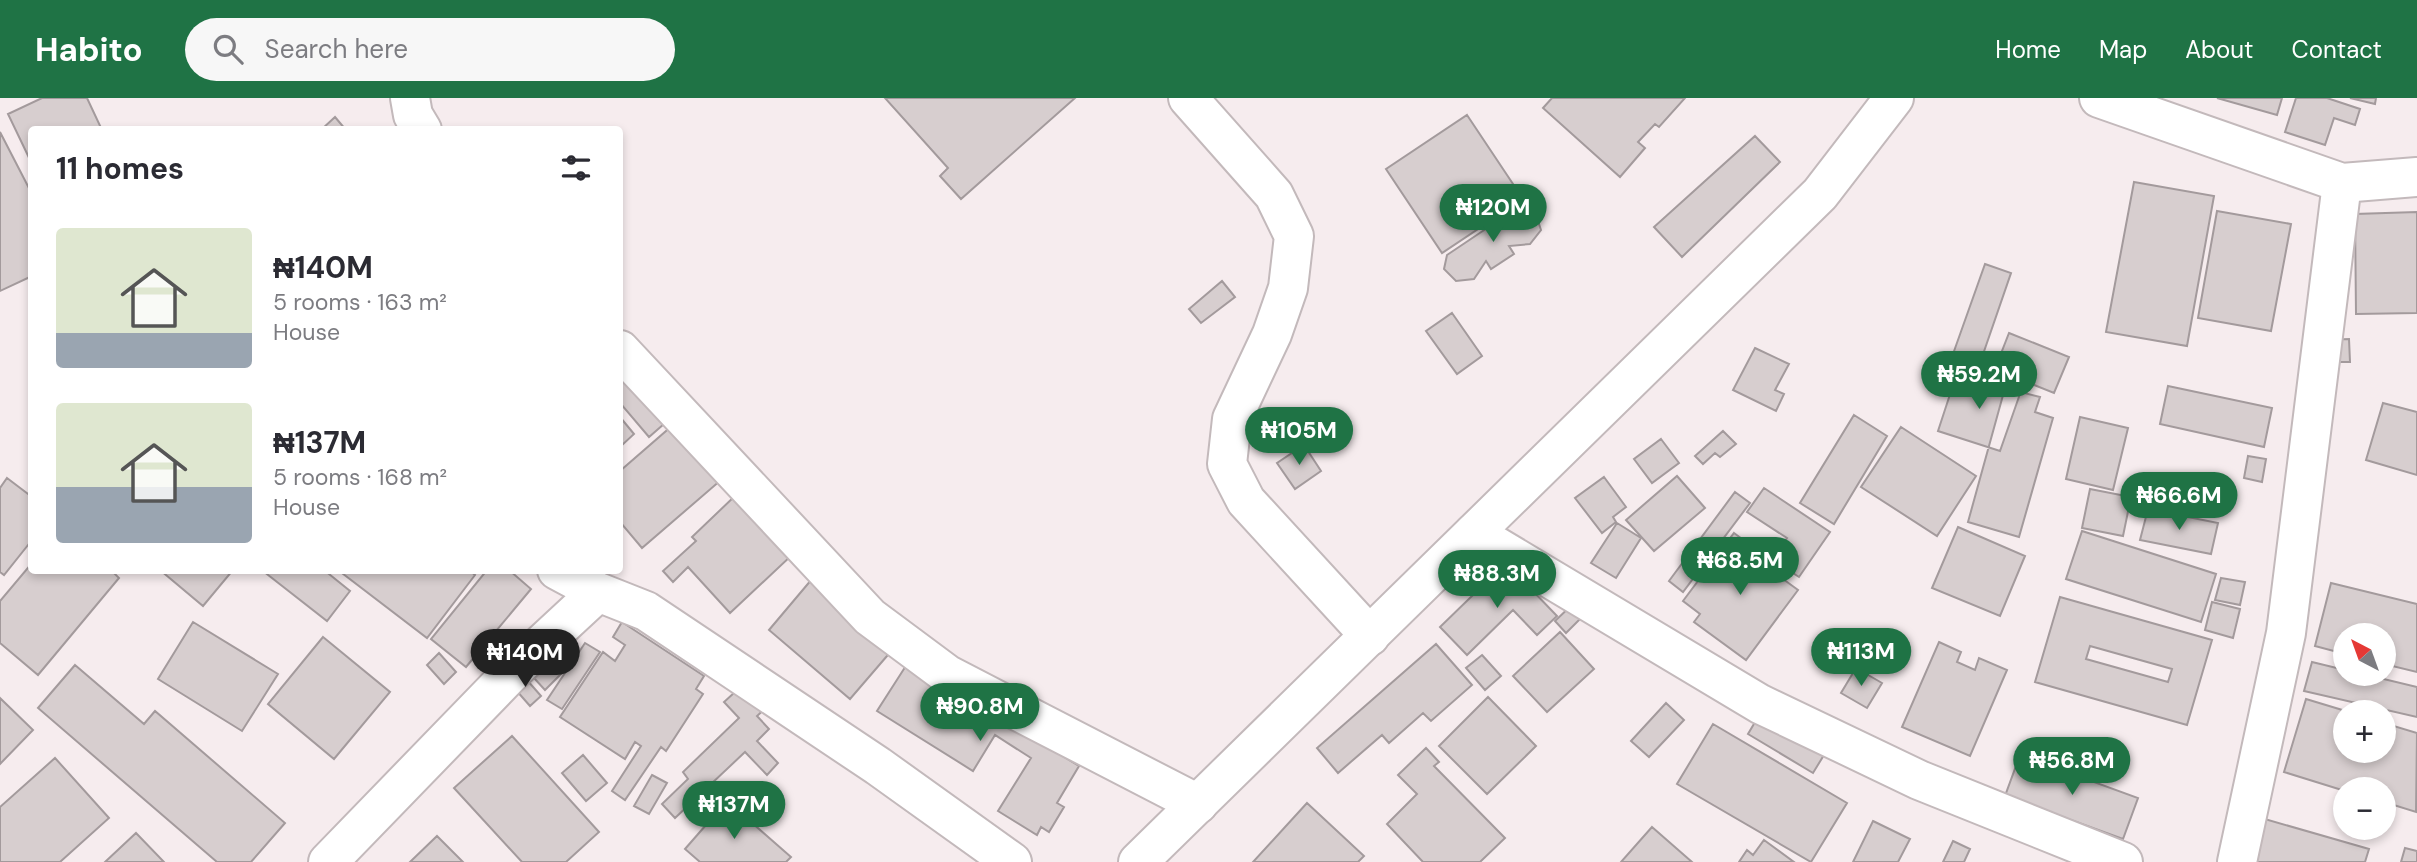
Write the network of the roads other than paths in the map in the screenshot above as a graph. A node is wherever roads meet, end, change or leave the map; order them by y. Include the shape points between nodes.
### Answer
1 (410, 98) edge
2 (1188, 98) edge
3 (1895, 98) edge
4 (2099, 98) edge
5 (420, 126) edge
6 (2417, 177) edge
7 (2342, 183) junction
8 (623, 353) edge
9 (1474, 533) junction
10 (564, 574) edge
11 (598, 592) junction
12 (1370, 636) junction
13 (1198, 804) junction
14 (328, 862) edge
15 (1012, 862) edge
16 (1138, 862) edge
17 (2123, 862) edge
18 (2237, 862) edge

1 - 5 street
2 - 12 street via 1274,195 1294,236 1288,288 1232,419 1227,464 1247,501
3 - 9 street via 1820,194
4 - 7 street
6 - 7 street
7 - 18 street via 2286,633
8 - 13 street via 870,617 948,675
9 - 12 street
9 - 17 street via 1760,704 1919,779
10 - 11 street
11 - 14 street via 517,667
11 - 15 street via 646,611
12 - 13 street
13 - 16 street

